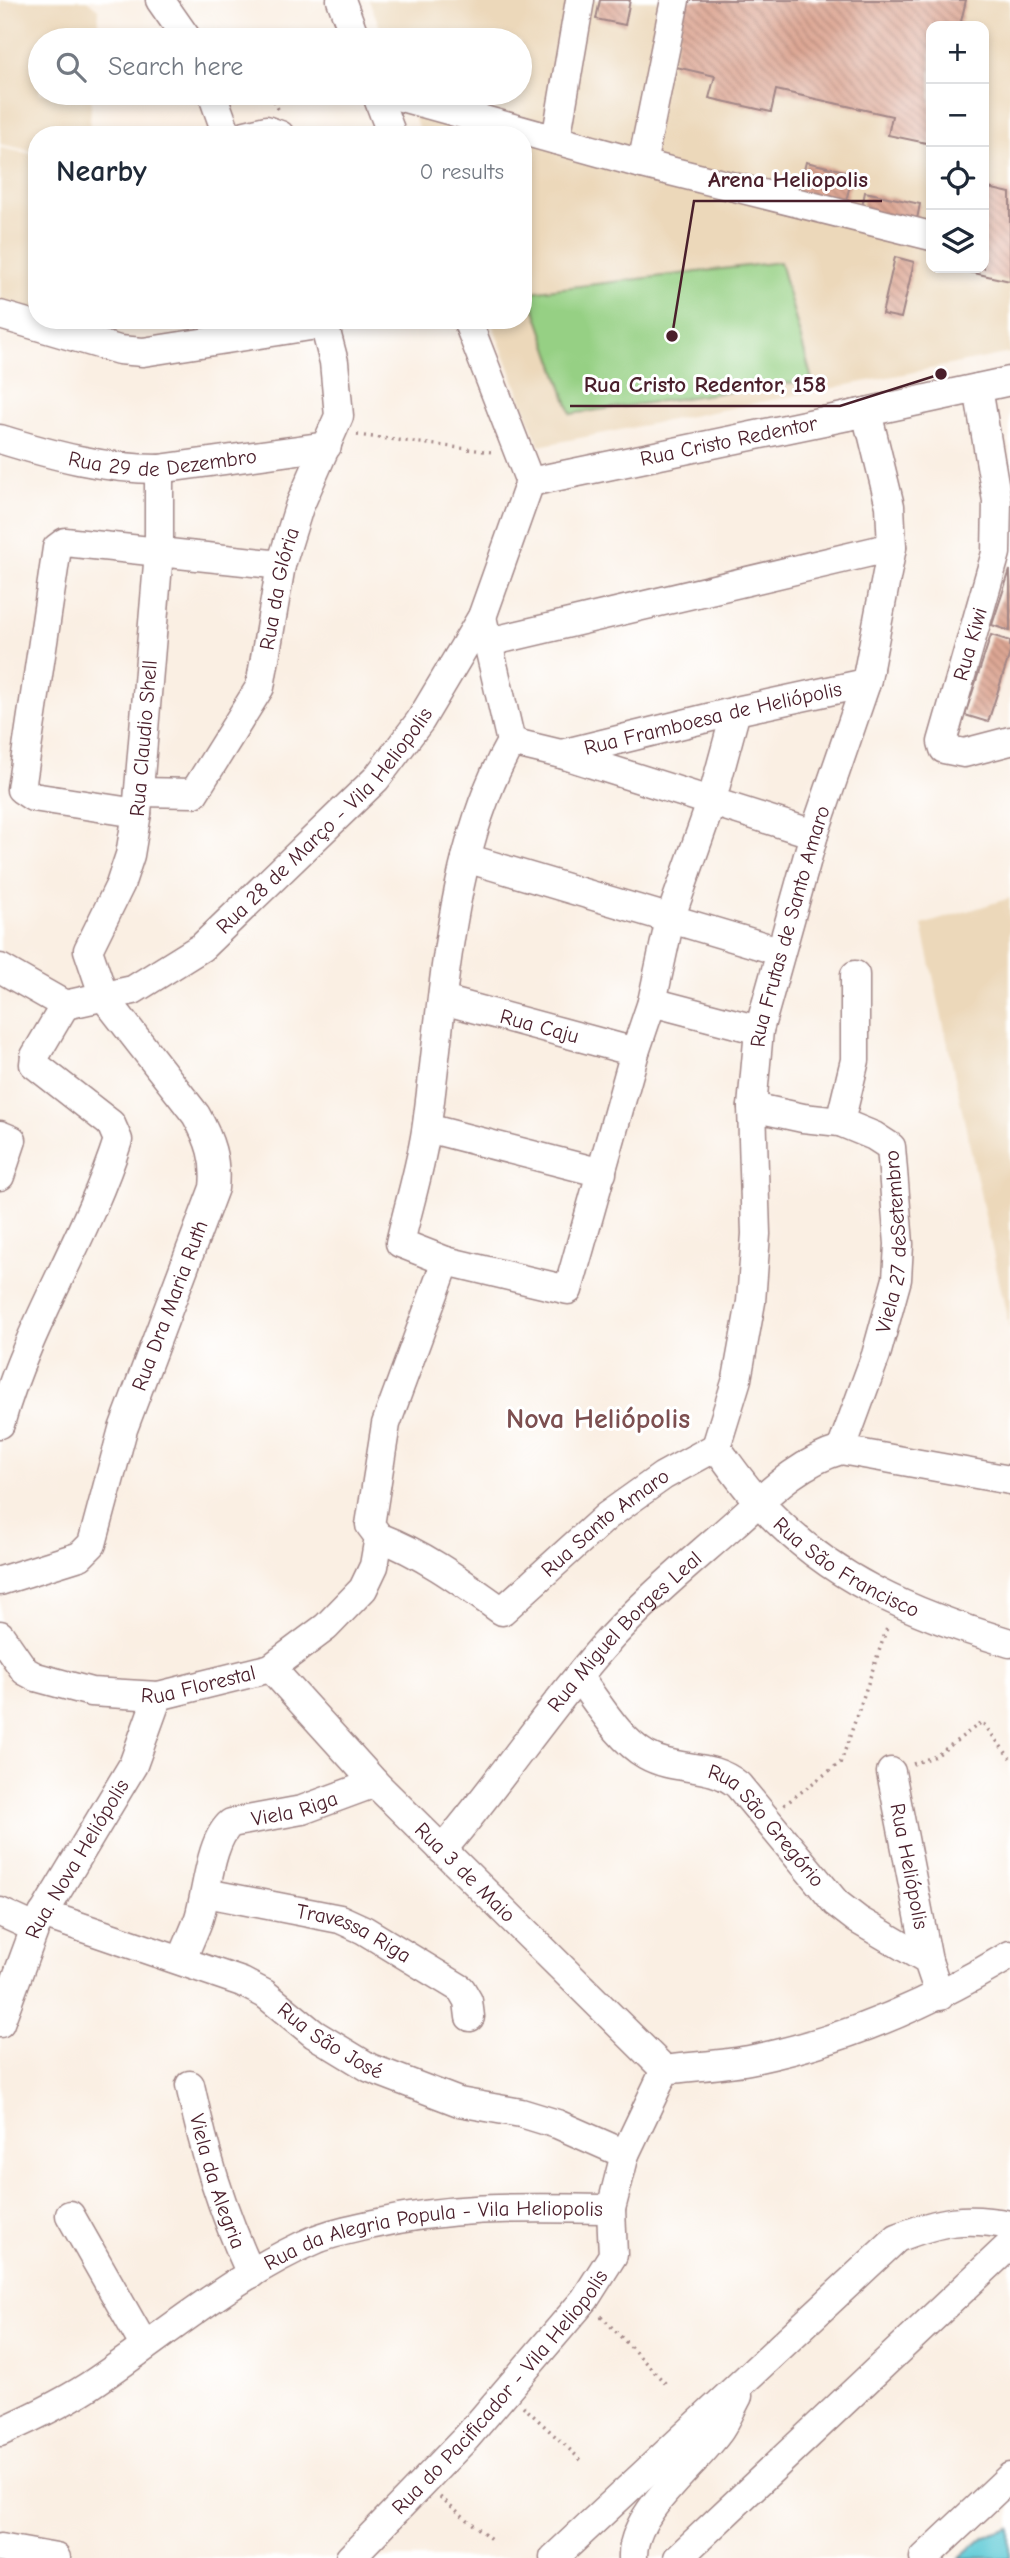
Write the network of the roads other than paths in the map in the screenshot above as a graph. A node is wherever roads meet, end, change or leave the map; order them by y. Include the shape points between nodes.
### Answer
1 (160, 0) edge
2 (341, 0) edge
3 (580, 0) edge
4 (675, 0) edge
5 (180, 28) edge
6 (352, 28) edge
7 (216, 105) edge
8 (381, 105) edge
9 (431, 105) edge
10 (224, 126) edge
11 (389, 126) edge
12 (508, 126) edge
13 (532, 132) edge
14 (556, 139) junction
15 (642, 164) junction
16 (926, 235) edge
17 (0, 315) edge
18 (28, 323) edge
19 (46, 329) edge
20 (281, 329) edge
21 (325, 329) edge
22 (471, 329) edge
23 (1010, 382) edge
24 (978, 388) junction
25 (867, 412) junction
26 (0, 439) edge
27 (330, 439) junction
28 (159, 469) junction
29 (530, 482) junction
30 (892, 547) junction
31 (159, 552) junction
32 (281, 565) junction
33 (485, 630) junction
34 (866, 683) junction
35 (736, 711) junction
36 (1010, 741) edge
37 (511, 743) junction
38 (561, 754) junction
39 (138, 802) junction
40 (711, 803) junction
41 (814, 834) junction
42 (466, 858) junction
43 (670, 919) junction
44 (779, 951) junction
45 (0, 968) edge
46 (855, 975) dead end
47 (104, 997) junction
48 (443, 1000) junction
49 (652, 1002) junction
50 (65, 1005) junction
51 (759, 1030) junction
52 (635, 1052) junction
53 (752, 1107) junction
54 (840, 1122) junction
55 (426, 1128) junction
56 (0, 1135) edge
57 (601, 1173) junction
58 (0, 1176) edge
59 (446, 1261) junction
60 (1, 1420) edge
61 (716, 1447) junction
62 (841, 1450) junction
63 (1010, 1480) edge
64 (759, 1502) junction
65 (374, 1531) junction
66 (0, 1581) edge
67 (0, 1636) edge
68 (1010, 1643) edge
69 (271, 1668) junction
70 (578, 1677) junction
71 (158, 1696) junction
72 (891, 1772) road end
73 (375, 1783) junction
74 (442, 1850) junction
75 (206, 1893) junction
76 (0, 1912) edge
77 (39, 1921) junction
78 (1010, 1955) edge
79 (182, 1960) junction
80 (928, 1961) junction
81 (940, 1996) junction
82 (470, 2017) dead end
83 (0, 2023) edge
84 (664, 2070) junction
85 (190, 2085) dead end
86 (625, 2154) junction
87 (611, 2209) junction
88 (70, 2215) dead end
89 (1010, 2225) edge
90 (1010, 2245) edge
91 (251, 2274) junction
92 (144, 2345) junction
93 (746, 2379) junction
94 (0, 2432) edge
95 (1010, 2477) edge
96 (0, 2548) edge
97 (57, 2558) edge
98 (350, 2558) edge
99 (554, 2558) edge
100 (633, 2558) edge
101 (678, 2558) edge
102 (924, 2558) edge

1 - 5 street
2 - 6 street
3 - 14 street
4 - 15 street
7 - 10 street
8 - 11 street
9 - 12 street
13 - 14 street
14 - 15 street
15 - 16 street
17 - 18 street
19 - 20 street via 119,351 143,352
21 - 27 street, Rua da Glória via 340,401
22 - 29 street
23 - 24 street
24 - 25 street
24 - 36 street, Rua Kiwi via 997,501 996,553 942,742 944,749 955,753
25 - 29 street
25 - 30 street via 890,506
26 - 28 street, Rua 29 de Dezembro via 82,462
27 - 28 street, Rua 29 de Dezembro
27 - 32 street, Rua da Glória via 299,507
28 - 31 street, Rua Claudio Shell
29 - 33 street, Rua 28 de Março - Vila Heliopolis
30 - 33 street
30 - 34 street, Rua Frutas de Santo Amaro
31 - 32 street
31 - 39 street, Rua Claudio Shell
31 - 39 street via 65,542 57,548 21,785 23,792 33,797
32 - 39 street, Rua da Glória via 264,675 255,699 194,793
33 - 37 street
33 - 47 street, Rua 28 de Março - Vila Heliopolis via 421,721 353,803 202,947 132,990
34 - 35 street, Rua Framboesa de Heliópolis
34 - 41 street, Rua Frutas de Santo Amaro
35 - 38 street, Rua Framboesa de Heliópolis
35 - 40 street
37 - 38 street
37 - 42 street via 497,769
38 - 40 street
39 - 47 street, Rua Claudio Shell via 120,885 88,950
40 - 41 street
40 - 43 street
41 - 44 street, Rua Frutas de Santo Amaro
42 - 43 street
42 - 48 street
43 - 44 street
43 - 49 street
44 - 51 street, Rua Frutas de Santo Amaro
45 - 50 street
46 - 54 street via 855,1060
47 - 50 street, Rua 28 de Março - Vila Heliopolis
47 - 66 street, Rua Dra Maria Ruth via 196,1115 216,1165 214,1188 123,1429 92,1544 80,1556
48 - 52 street, Rua Caju
48 - 55 street
49 - 51 street
49 - 52 street
50 - 60 street via 34,1064 111,1124 118,1140 33,1330
51 - 53 street, Rua Frutas de Santo Amaro
52 - 57 street
53 - 54 street
53 - 61 street, Rua Frutas de Santo Amaro via 756,1234 751,1302 737,1379
54 - 62 street, Viela 27 deSetembro via 891,1147 899,1244 890,1309
55 - 57 street
55 - 59 street via 400,1243
56 - 58 street via 12,1140
57 - 59 street via 568,1290
59 - 65 street, Rua Florestal via 386,1424
61 - 64 street, Rua São Francisco
61 - 65 street, Rua Santo Amaro via 663,1476 607,1516 502,1611 442,1568
62 - 63 street
62 - 64 street, Rua Miguel Borges Leal via 804,1466
64 - 68 street, Rua São Francisco via 806,1547 895,1603 938,1622
64 - 70 street, Rua Miguel Borges Leal via 634,1614
65 - 69 street, Rua Florestal via 374,1566 363,1589 326,1627
67 - 71 street, Rua Florestal via 15,1660 36,1677 91,1692
69 - 71 street, Rua Florestal
69 - 73 street, Rua 3 de Maio
70 - 74 street, Rua Miguel Borges Leal via 490,1795
70 - 80 street, Rua São Gregório via 628,1742 668,1764 725,1774 836,1903
71 - 77 street, Rua. Nova Heliópolis via 132,1765
72 - 80 street, Rua Heliópolis
73 - 74 street, Rua 3 de Maio
73 - 75 street, Viela Riga via 302,1810 231,1823 216,1845
74 - 84 street, Rua 3 de Maio
75 - 79 street, Viela Riga
75 - 82 street, Travessa Riga via 313,1913 365,1930 461,1989
76 - 77 street, Rua São José
77 - 79 street, Rua São José
77 - 83 street, Rua. Nova Heliópolis
78 - 81 street
79 - 86 street, Rua São José via 265,1994 314,2034 370,2068 459,2102 556,2124
80 - 81 street
81 - 84 street via 892,2018 766,2055
84 - 86 street, Rua da Alegria Popula - Vila Heliopolis
85 - 91 street, Viela da Alegria via 224,2215
86 - 87 street, Rua da Alegria Popula - Vila Heliopolis
87 - 91 street, Rua da Alegria Popula - Vila Heliopolis via 505,2206 427,2212 319,2238
87 - 98 street, Rua do Pacificador - Vila Heliopolis via 613,2255 585,2299 425,2484
88 - 92 street
89 - 93 street via 962,2219 897,2238
90 - 101 street
91 - 92 street, Rua da Alegria Popula - Vila Heliopolis
92 - 94 street, Rua da Alegria Popula - Vila Heliopolis via 55,2406
93 - 99 street
93 - 100 street via 719,2431 643,2522 632,2544
95 - 102 street
96 - 97 street

